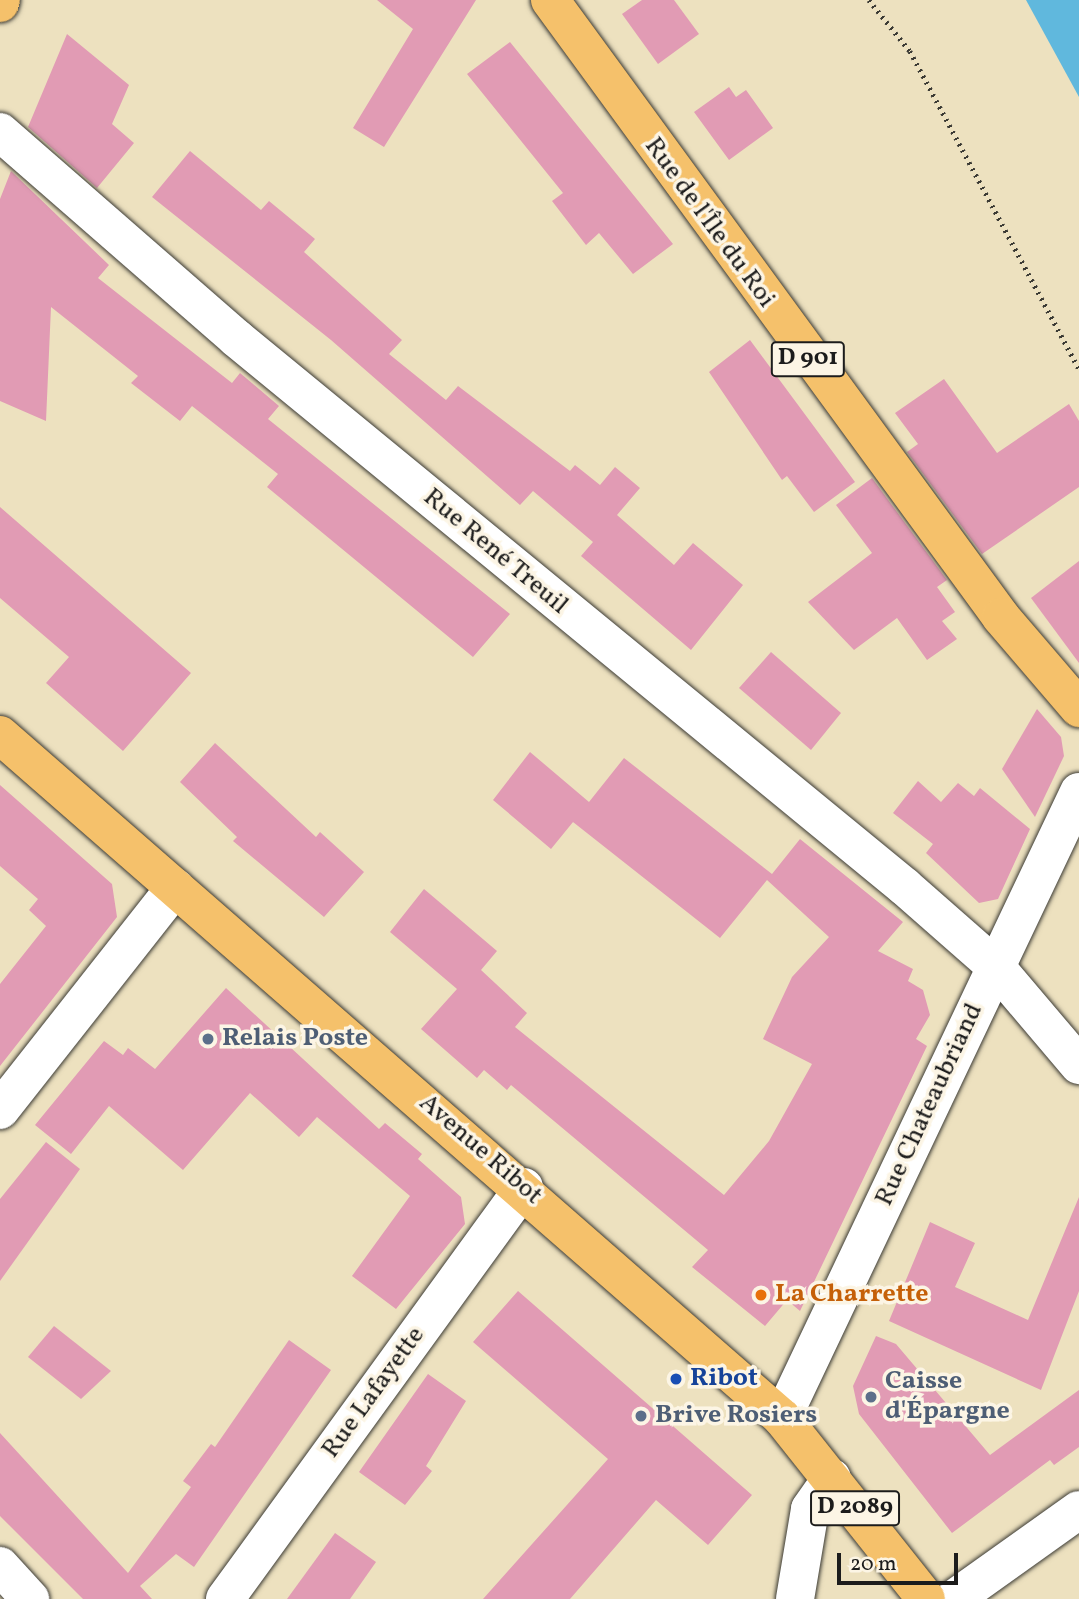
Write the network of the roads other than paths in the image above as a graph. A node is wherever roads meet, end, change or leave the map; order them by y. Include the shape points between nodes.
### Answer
1 (550, 0) edge
2 (0, 132) edge
3 (1079, 708) edge
4 (0, 735) edge
5 (1079, 792) edge
6 (175, 888) junction
7 (995, 966) junction
8 (1079, 1065) edge
9 (0, 1110) edge
10 (524, 1187) junction
11 (782, 1418) junction
12 (832, 1478) junction
13 (1079, 1510) edge
14 (0, 1566) edge
15 (30, 1599) edge
16 (225, 1599) edge
17 (795, 1599) edge
18 (926, 1599) edge
19 (954, 1599) edge

1 - 3 main road, Rue de l'Île du Roi / D 901 via 984,595
2 - 7 street, Rue René Treuil via 236,338
4 - 6 main road, Avenue Ribot / D 2089
5 - 7 street, Rue Chateaubriand
6 - 9 street
6 - 10 main road, Avenue Ribot / D 2089
7 - 8 street, Rue René Treuil
7 - 11 street, Rue Chateaubriand
10 - 11 main road, Avenue Ribot / D 2089
10 - 16 street, Rue Lafayette
11 - 12 main road, Avenue Ribot / D 2089
12 - 17 street via 810,1509
12 - 18 main road, Avenue Ribot / D 2089
13 - 19 street
14 - 15 street

